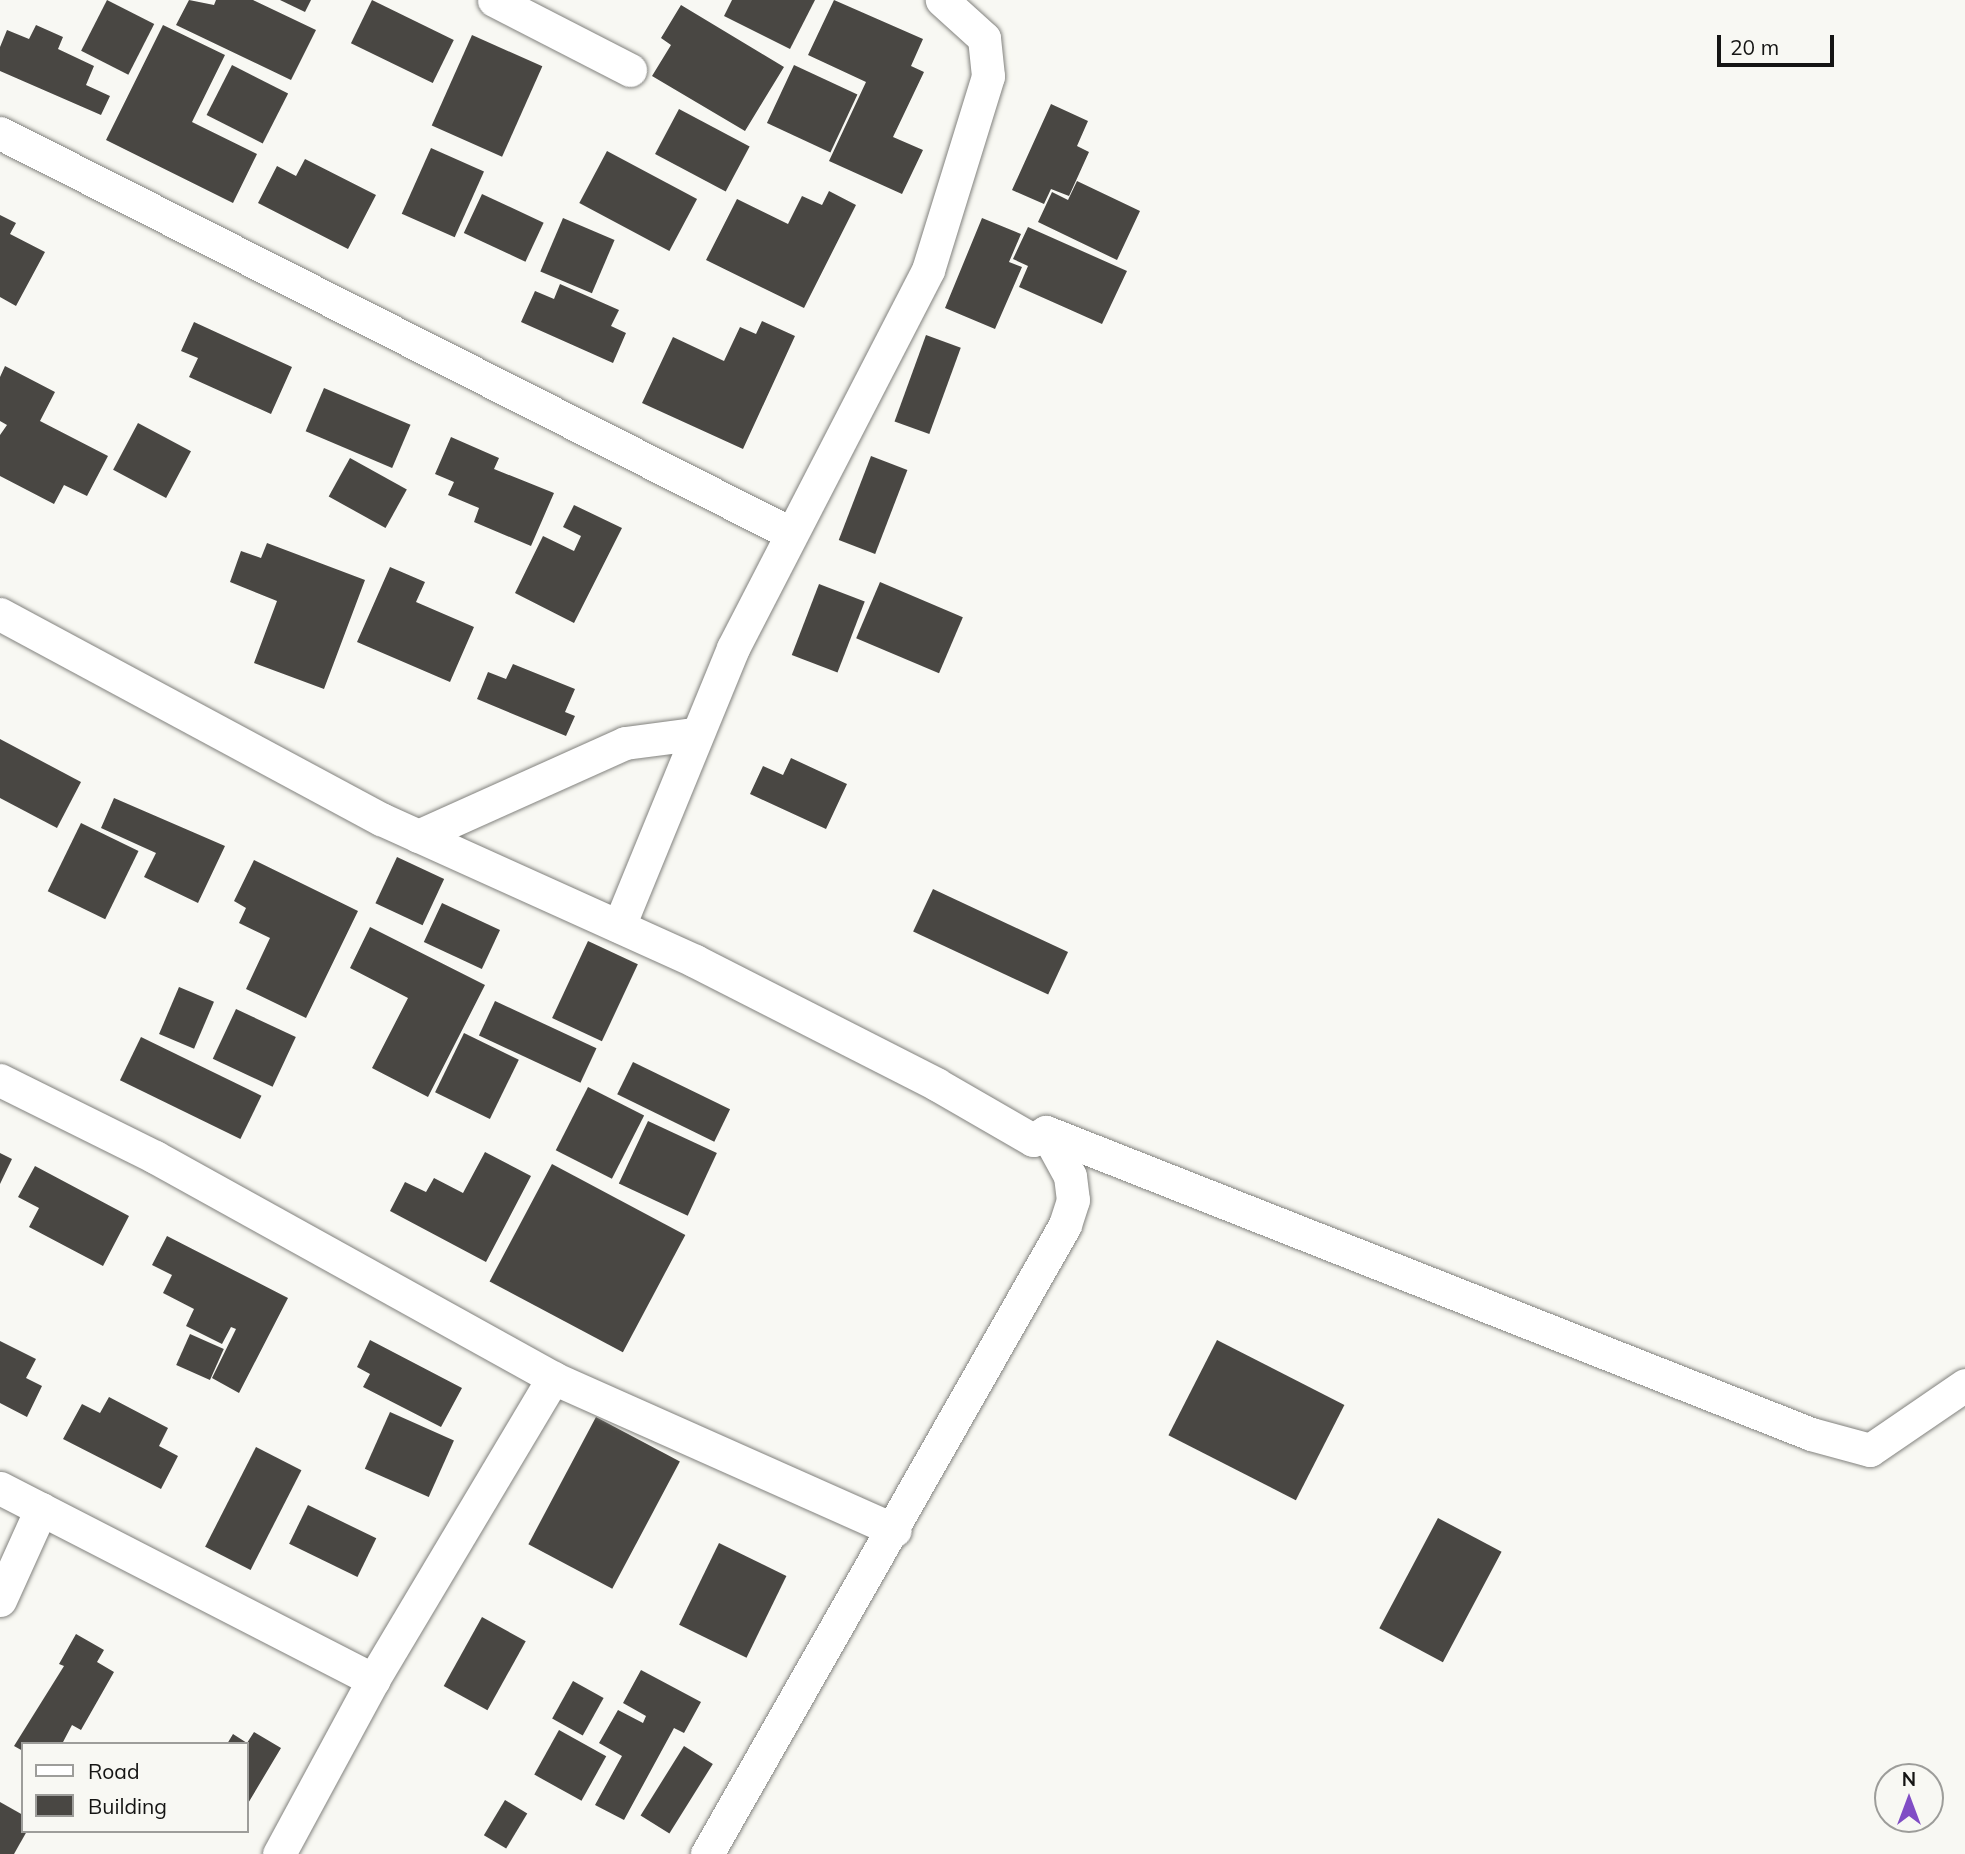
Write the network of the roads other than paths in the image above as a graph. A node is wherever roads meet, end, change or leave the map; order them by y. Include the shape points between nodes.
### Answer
1 (494, 0) edge
2 (942, 0) edge
3 (630, 69) dead end
4 (0, 133) edge
5 (790, 533) junction
6 (0, 614) edge
7 (694, 734) junction
8 (418, 836) junction
9 (619, 926) junction
10 (0, 1080) edge
11 (1046, 1132) junction
12 (553, 1378) junction
13 (1965, 1385) edge
14 (0, 1488) edge
15 (41, 1508) junction
16 (895, 1530) junction
17 (0, 1600) edge
18 (373, 1680) junction
19 (279, 1854) edge
20 (707, 1854) edge

1 - 3 street
2 - 5 street via 984,38 988,76 984,99 928,270
4 - 5 street
5 - 7 street
6 - 8 street
7 - 8 street via 625,743
7 - 9 street
8 - 9 street
9 - 11 street via 936,1084 1033,1140
10 - 12 street via 155,1157
11 - 13 street via 1811,1434 1870,1450
11 - 16 street via 1070,1176 1073,1200 1065,1225
12 - 16 street
12 - 18 street
14 - 15 street
15 - 17 street
15 - 18 street
16 - 20 street
18 - 19 street

